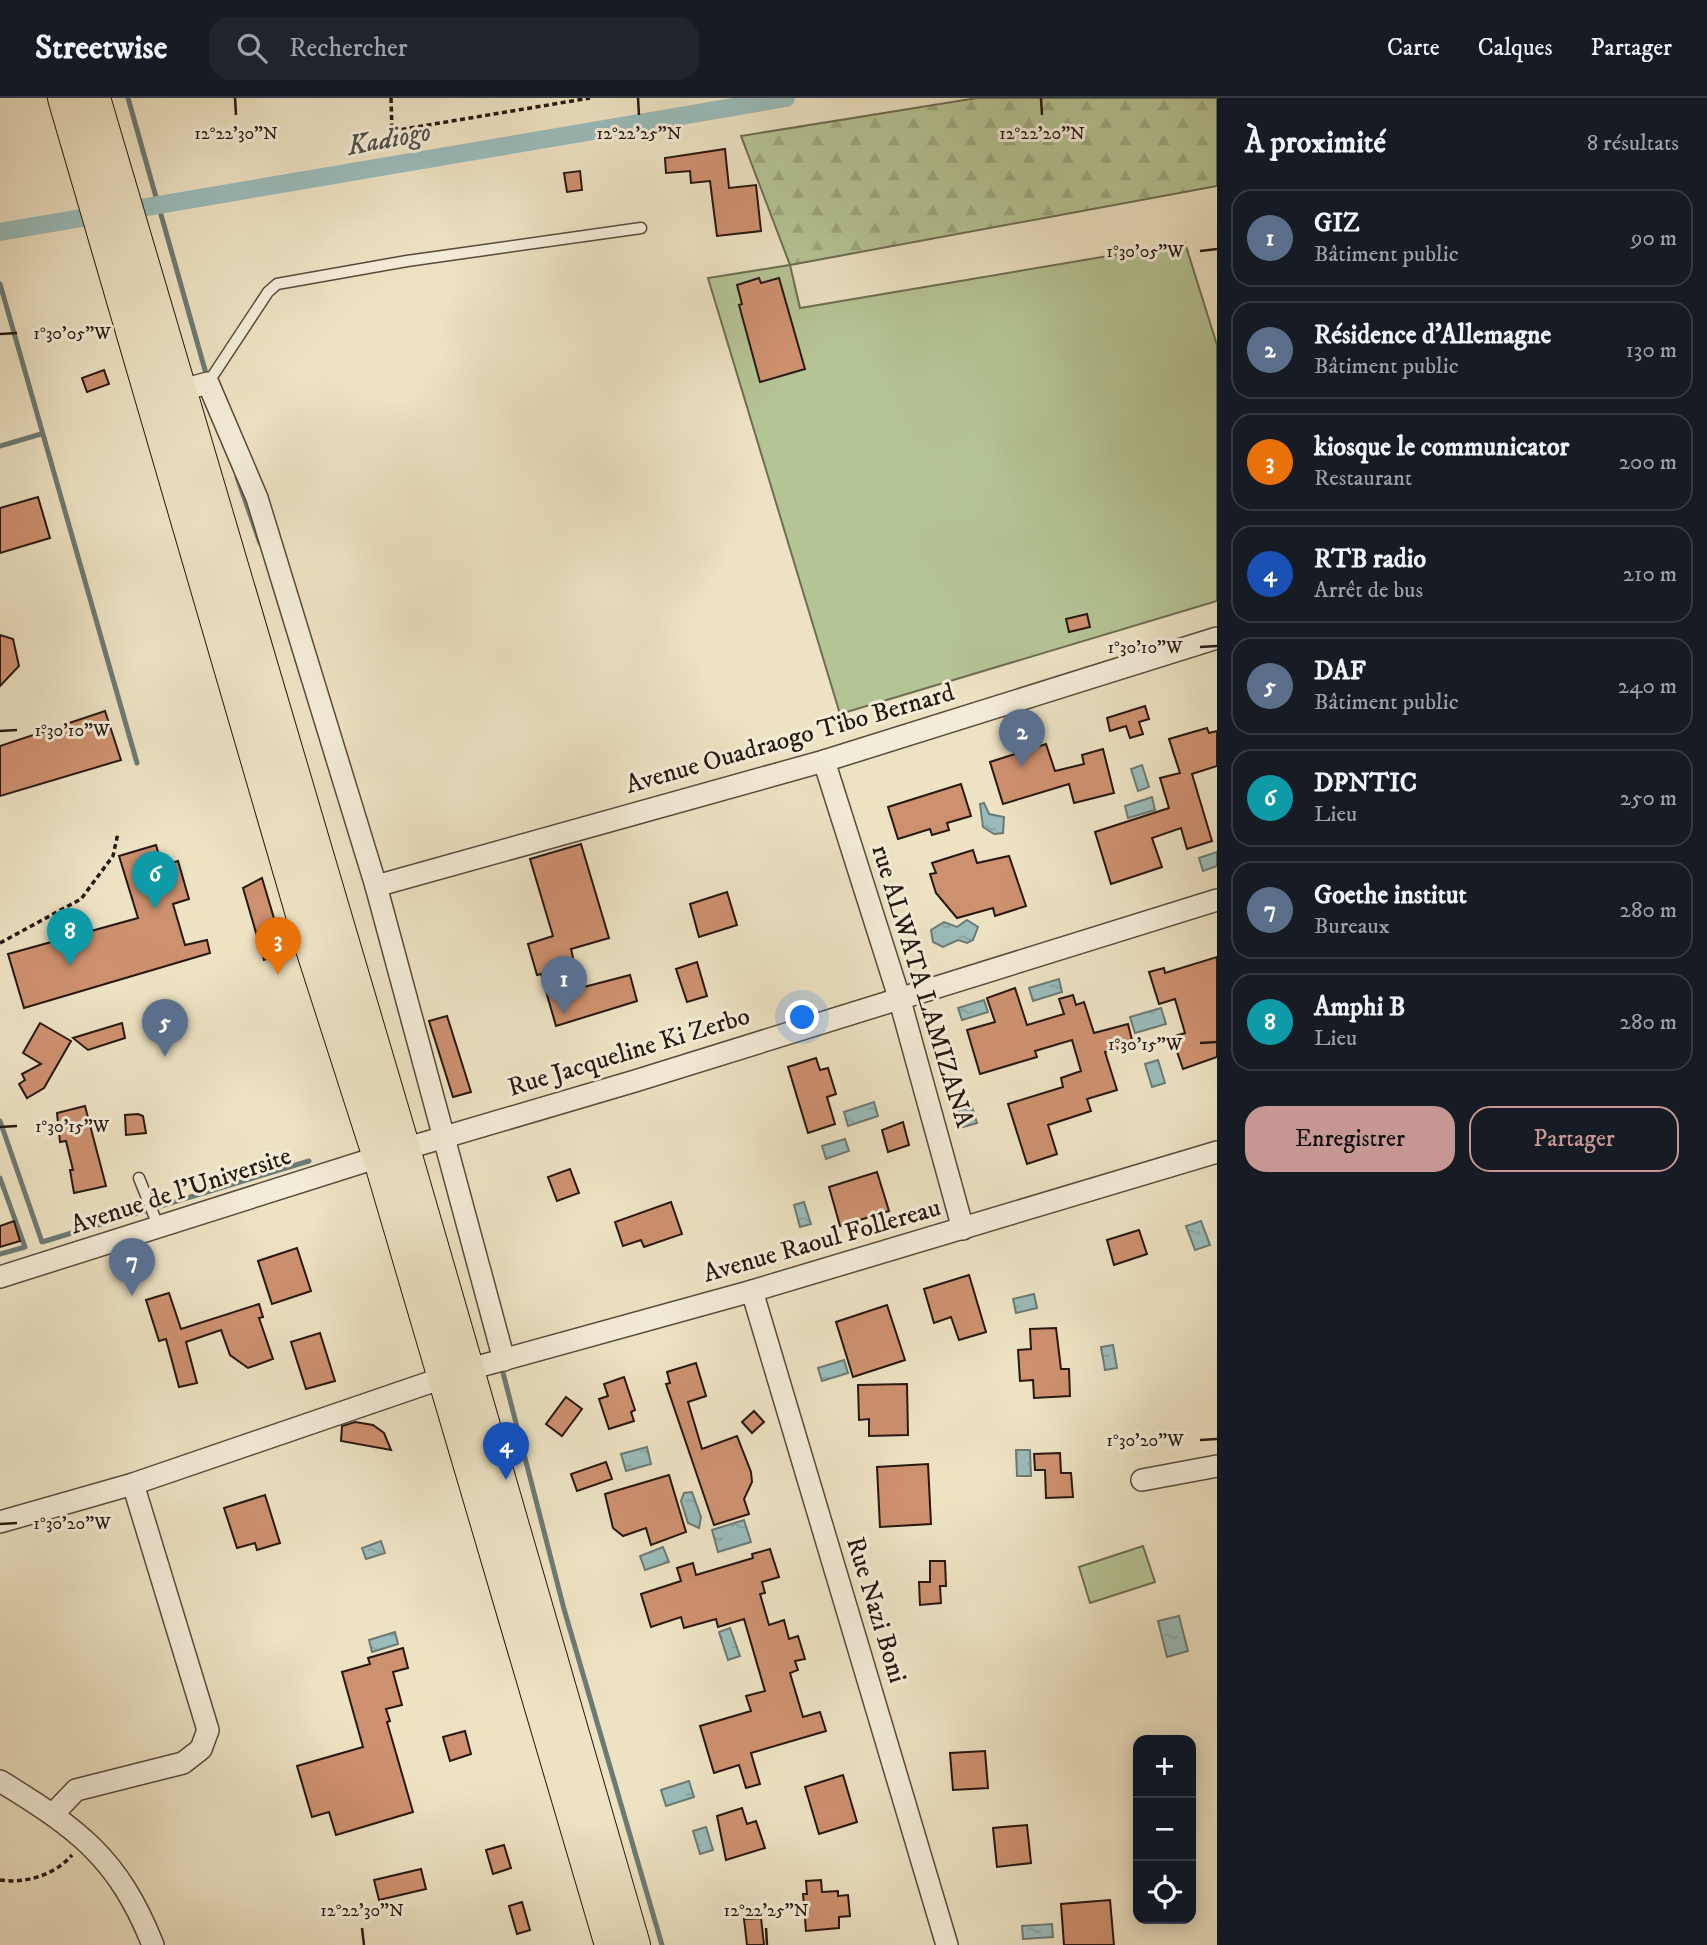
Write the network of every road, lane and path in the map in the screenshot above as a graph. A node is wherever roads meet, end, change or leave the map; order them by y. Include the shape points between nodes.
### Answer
1 (64, 98) edge
2 (94, 98) edge
3 (391, 98) edge
4 (590, 98) edge
5 (102, 174) junction
6 (640, 228) dead end
7 (180, 391) junction
8 (1217, 638) edge
9 (824, 761) junction
10 (118, 833) dead end
11 (376, 886) junction
12 (1217, 900) edge
13 (0, 943) edge
14 (898, 997) junction
15 (446, 1138) junction
16 (1217, 1152) edge
17 (391, 1153) junction
18 (139, 1178) dead end
19 (159, 1228) junction
20 (964, 1229) junction
21 (0, 1277) edge
22 (752, 1292) junction
23 (504, 1360) junction
24 (454, 1374) junction
25 (1217, 1466) edge
26 (1142, 1480) dead end
27 (132, 1484) junction
28 (0, 1522) edge
29 (0, 1781) edge
30 (52, 1814) junction
31 (83, 1838) junction
32 (0, 1880) edge
33 (153, 1945) edge
34 (611, 1945) edge
35 (634, 1945) edge
36 (947, 1945) edge

1 - 5 main road
2 - 5 main road
3 - 4 path via 393,131
5 - 7 main road via 124,252
6 - 7 lane via 407,261 277,285
7 - 11 street via 257,498
7 - 17 main road via 313,952
8 - 9 street, Avenue Ouadraogo Tibo Bernard
9 - 11 street, Avenue Ouadraogo Tibo Bernard
9 - 14 street, rue ALWATA LAMIZANA
10 - 13 path via 113,856 81,899
11 - 15 street
12 - 14 street, Rue Jacqueline Ki Zerbo
14 - 15 street, Rue Jacqueline Ki Zerbo
14 - 20 street, rue ALWATA LAMIZANA
15 - 17 street, Rue Jacqueline Ki Zerbo
15 - 23 street
16 - 20 street, Avenue Raoul Follereau
17 - 19 street, Avenue de l'Universite
17 - 24 main road
18 - 19 lane
19 - 21 street, Avenue de l'Universite
20 - 22 street, Avenue Raoul Follereau
22 - 23 street, Avenue Raoul Follereau
22 - 36 street, Rue Nazi Boni
23 - 24 street, Avenue Raoul Follereau
24 - 27 street, Avenue Raoul Follereau
24 - 34 main road
24 - 35 main road
25 - 26 street
27 - 28 street, Avenue Raoul Follereau
27 - 30 street via 208,1730 201,1749 183,1763 76,1790
29 - 30 street
30 - 31 street
31 - 32 path via 70,1858 39,1877
31 - 33 street via 100,1853 136,1903

